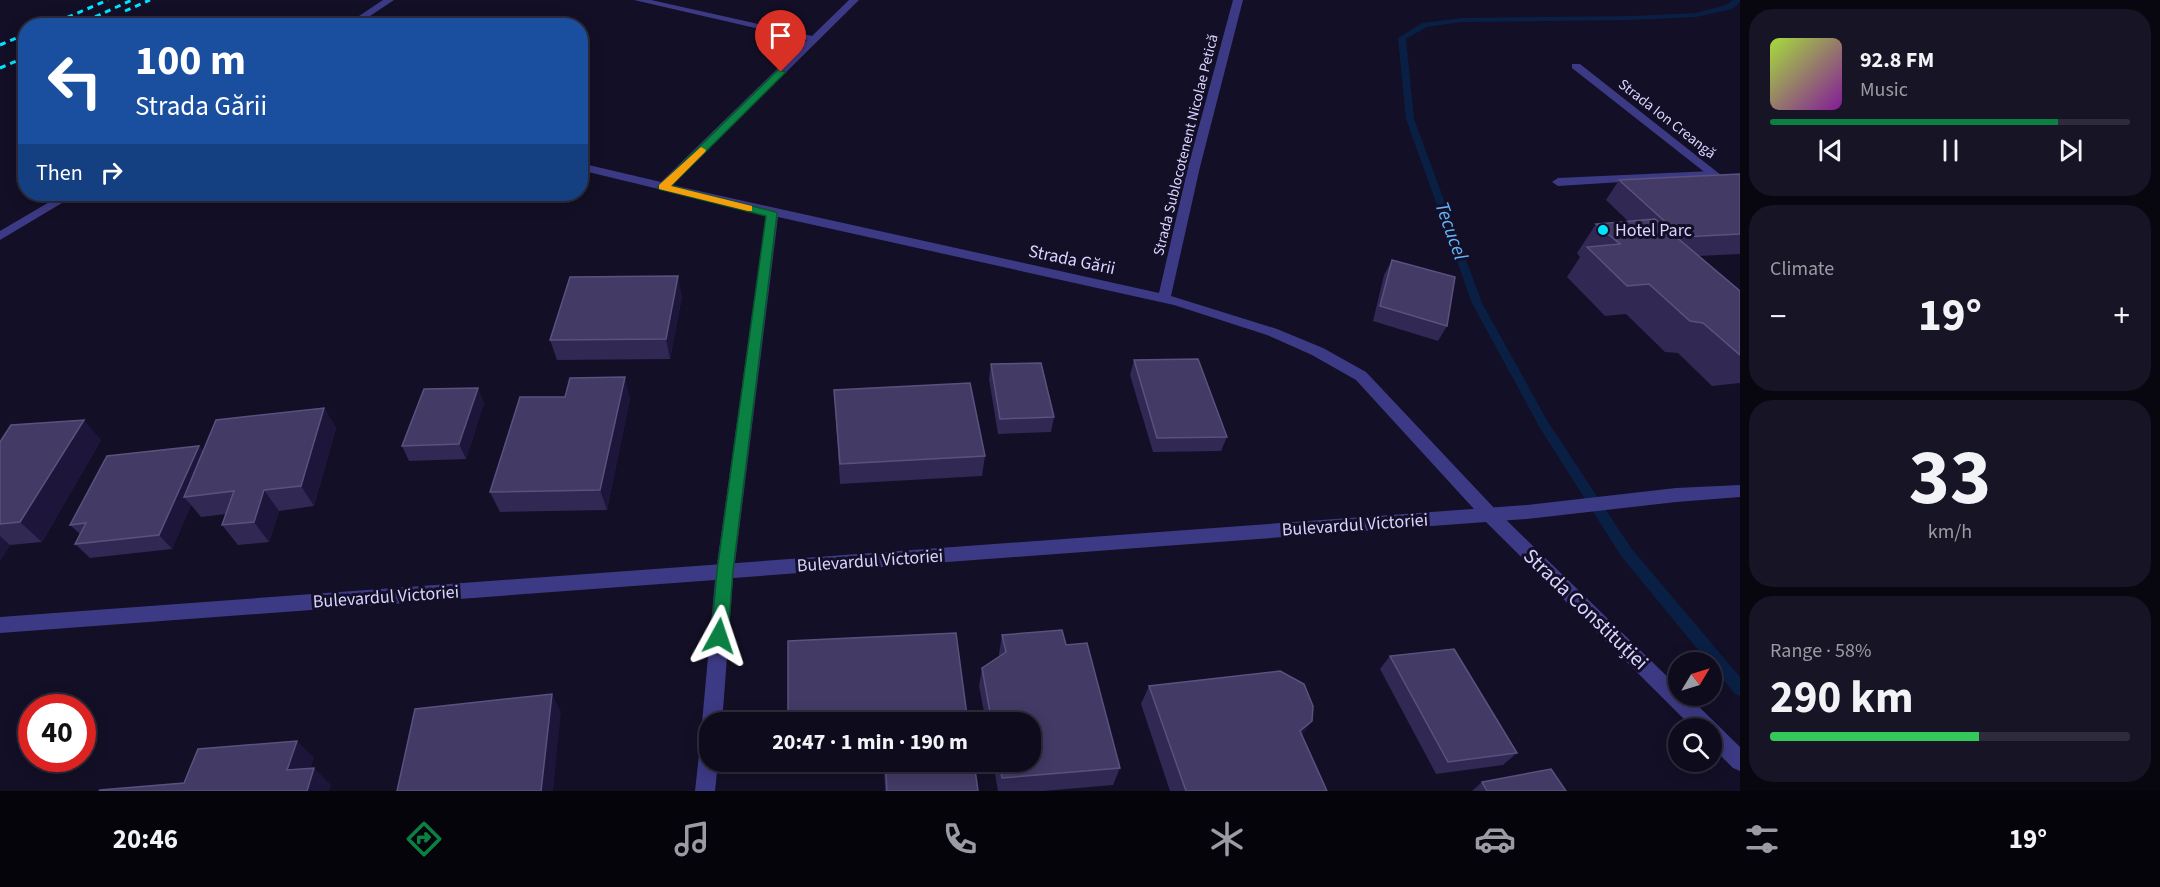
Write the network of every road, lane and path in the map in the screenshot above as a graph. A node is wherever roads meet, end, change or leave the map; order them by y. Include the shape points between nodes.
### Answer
1 (389, 0) edge
2 (639, 0) edge
3 (854, 0) edge
4 (1238, 0) edge
5 (361, 18) edge
6 (815, 39) junction
7 (1576, 66) dead end
8 (588, 168) edge
9 (1712, 174) junction
10 (1558, 182) dead end
11 (663, 187) junction
12 (1740, 196) edge
13 (59, 201) edge
14 (772, 214) junction
15 (0, 236) edge
16 (1164, 298) junction
17 (1738, 493) edge
18 (1490, 515) junction
19 (725, 571) junction
20 (0, 625) edge
21 (713, 712) edge
22 (1697, 718) edge
23 (1722, 743) edge
24 (1740, 761) edge
25 (707, 772) edge
26 (705, 791) edge

1 - 5 street
2 - 6 street
3 - 6 street
4 - 16 street, Strada Sublocotenent Nicolae Petică
6 - 11 street
7 - 9 street, Strada Ion Creangă
8 - 11 street, Strada Gării
9 - 10 street
9 - 12 street, Strada Ion Creangă
11 - 14 street, Strada Gării
13 - 15 street
14 - 16 street, Strada Gării
14 - 19 street
16 - 18 street, Strada Gării via 1286,338 1361,375
17 - 18 street, Bulevardul Victoriei via 1676,495
18 - 19 street, Bulevardul Victoriei
18 - 22 street, Strada Constituției
19 - 20 street, Bulevardul Victoriei
19 - 21 street
23 - 24 street
25 - 26 street

